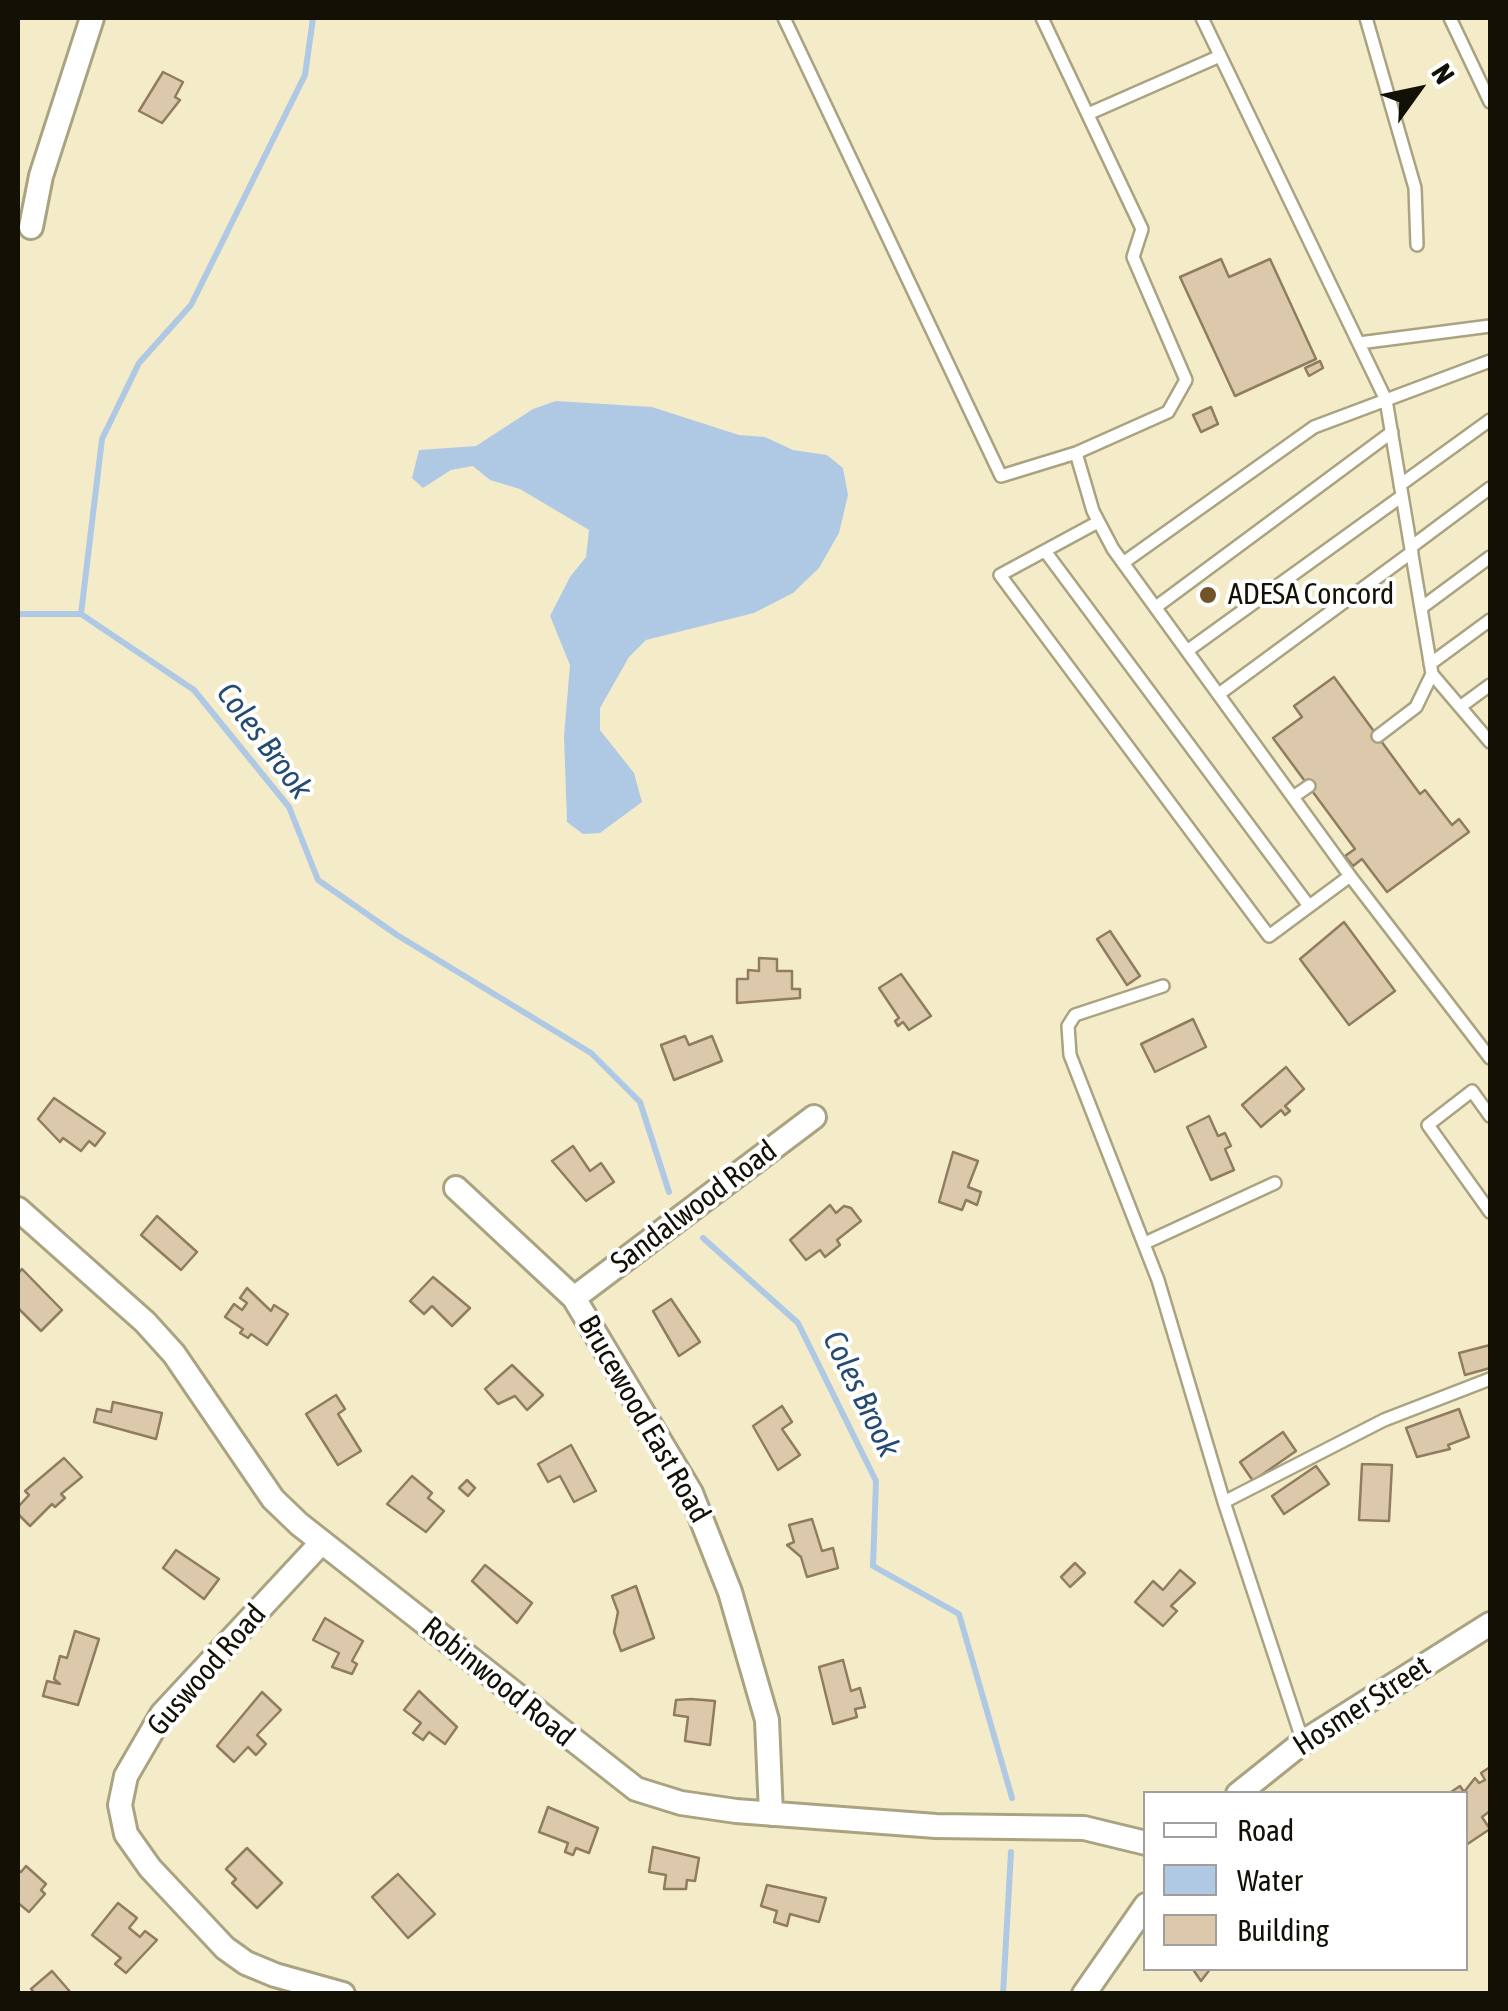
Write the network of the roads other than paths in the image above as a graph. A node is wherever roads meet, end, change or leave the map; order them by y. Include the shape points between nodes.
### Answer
1 (92, 18) edge
2 (784, 18) edge
3 (1042, 18) edge
4 (1202, 18) edge
5 (1366, 18) edge
6 (1450, 18) edge
7 (1220, 56) junction
8 (1490, 102) edge
9 (1088, 114) junction
10 (18, 170) edge
11 (41, 176) junction
12 (31, 227) dead end
13 (1417, 245) dead end
14 (1490, 326) edge
15 (1359, 343) junction
16 (1490, 362) edge
17 (1386, 400) junction
18 (1490, 420) edge
19 (1392, 432) junction
20 (1076, 454) junction
21 (1490, 488) edge
22 (1401, 490) junction
23 (1098, 522) junction
24 (1411, 549) junction
25 (1045, 551) junction
26 (1490, 557) edge
27 (1124, 563) junction
28 (1156, 607) junction
29 (1421, 608) junction
30 (1490, 620) edge
31 (1187, 651) junction
32 (1431, 669) junction
33 (1490, 685) edge
34 (1218, 694) junction
35 (1460, 707) junction
36 (1378, 736) dead end
37 (1490, 742) edge
38 (1308, 786) dead end
39 (1293, 797) junction
40 (1350, 876) junction
41 (1308, 906) junction
42 (1163, 986) dead end
43 (1490, 1058) edge
44 (1490, 1116) edge
45 (814, 1117) dead end
46 (1276, 1182) dead end
47 (456, 1188) dead end
48 (18, 1208) edge
49 (1490, 1212) edge
50 (1144, 1243) junction
51 (574, 1298) junction
52 (1490, 1379) edge
53 (1224, 1502) junction
54 (322, 1542) junction
55 (1490, 1624) edge
56 (1303, 1742) junction
57 (1242, 1791) edge
58 (771, 1814) junction
59 (1142, 1848) edge
60 (1143, 1908) edge
61 (343, 1994) edge
62 (1084, 1994) edge

1 - 11 street
2 - 20 lane via 1001,476
3 - 9 lane
4 - 7 lane
5 - 13 lane via 1415,188
6 - 8 lane
7 - 9 lane
7 - 15 lane
9 - 20 lane via 1142,229 1134,257 1186,380 1168,412
10 - 11 street
11 - 12 street
14 - 15 lane
15 - 17 lane
16 - 17 lane
17 - 19 lane
17 - 27 lane via 1314,427
18 - 22 lane
19 - 22 lane
19 - 28 lane
20 - 23 lane
21 - 24 lane
22 - 24 lane
22 - 31 lane
23 - 25 lane
23 - 27 lane
24 - 29 lane
24 - 34 lane
25 - 41 lane
25 - 41 lane via 1000,575 1269,936
26 - 29 lane
27 - 28 lane
28 - 31 lane
29 - 32 lane
30 - 32 lane
31 - 34 lane
32 - 35 lane
32 - 36 lane via 1416,706
33 - 35 lane
34 - 39 lane
35 - 37 lane
38 - 39 lane
39 - 40 lane
40 - 41 lane
40 - 43 lane
42 - 50 lane via 1087,1008 1068,1026 1070,1055
44 - 49 lane via 1472,1091 1428,1125
45 - 51 street, Sandalwood Road
46 - 50 lane
47 - 51 street, Brucewood East Road
48 - 54 street, Robinwood Road via 145,1322 200,1388 274,1500
50 - 53 lane
51 - 58 street, Brucewood East Road via 710,1532 767,1720
52 - 53 lane via 1384,1420
53 - 56 lane
54 - 58 street, Robinwood Road via 636,1789 681,1803
54 - 61 street, Guswood Road via 162,1714 126,1776 120,1805 126,1834 150,1868 225,1948 275,1975
55 - 56 street, Hosmer Street
56 - 57 street, Hosmer Street
58 - 59 street, Robinwood Road via 1084,1828
60 - 62 street

